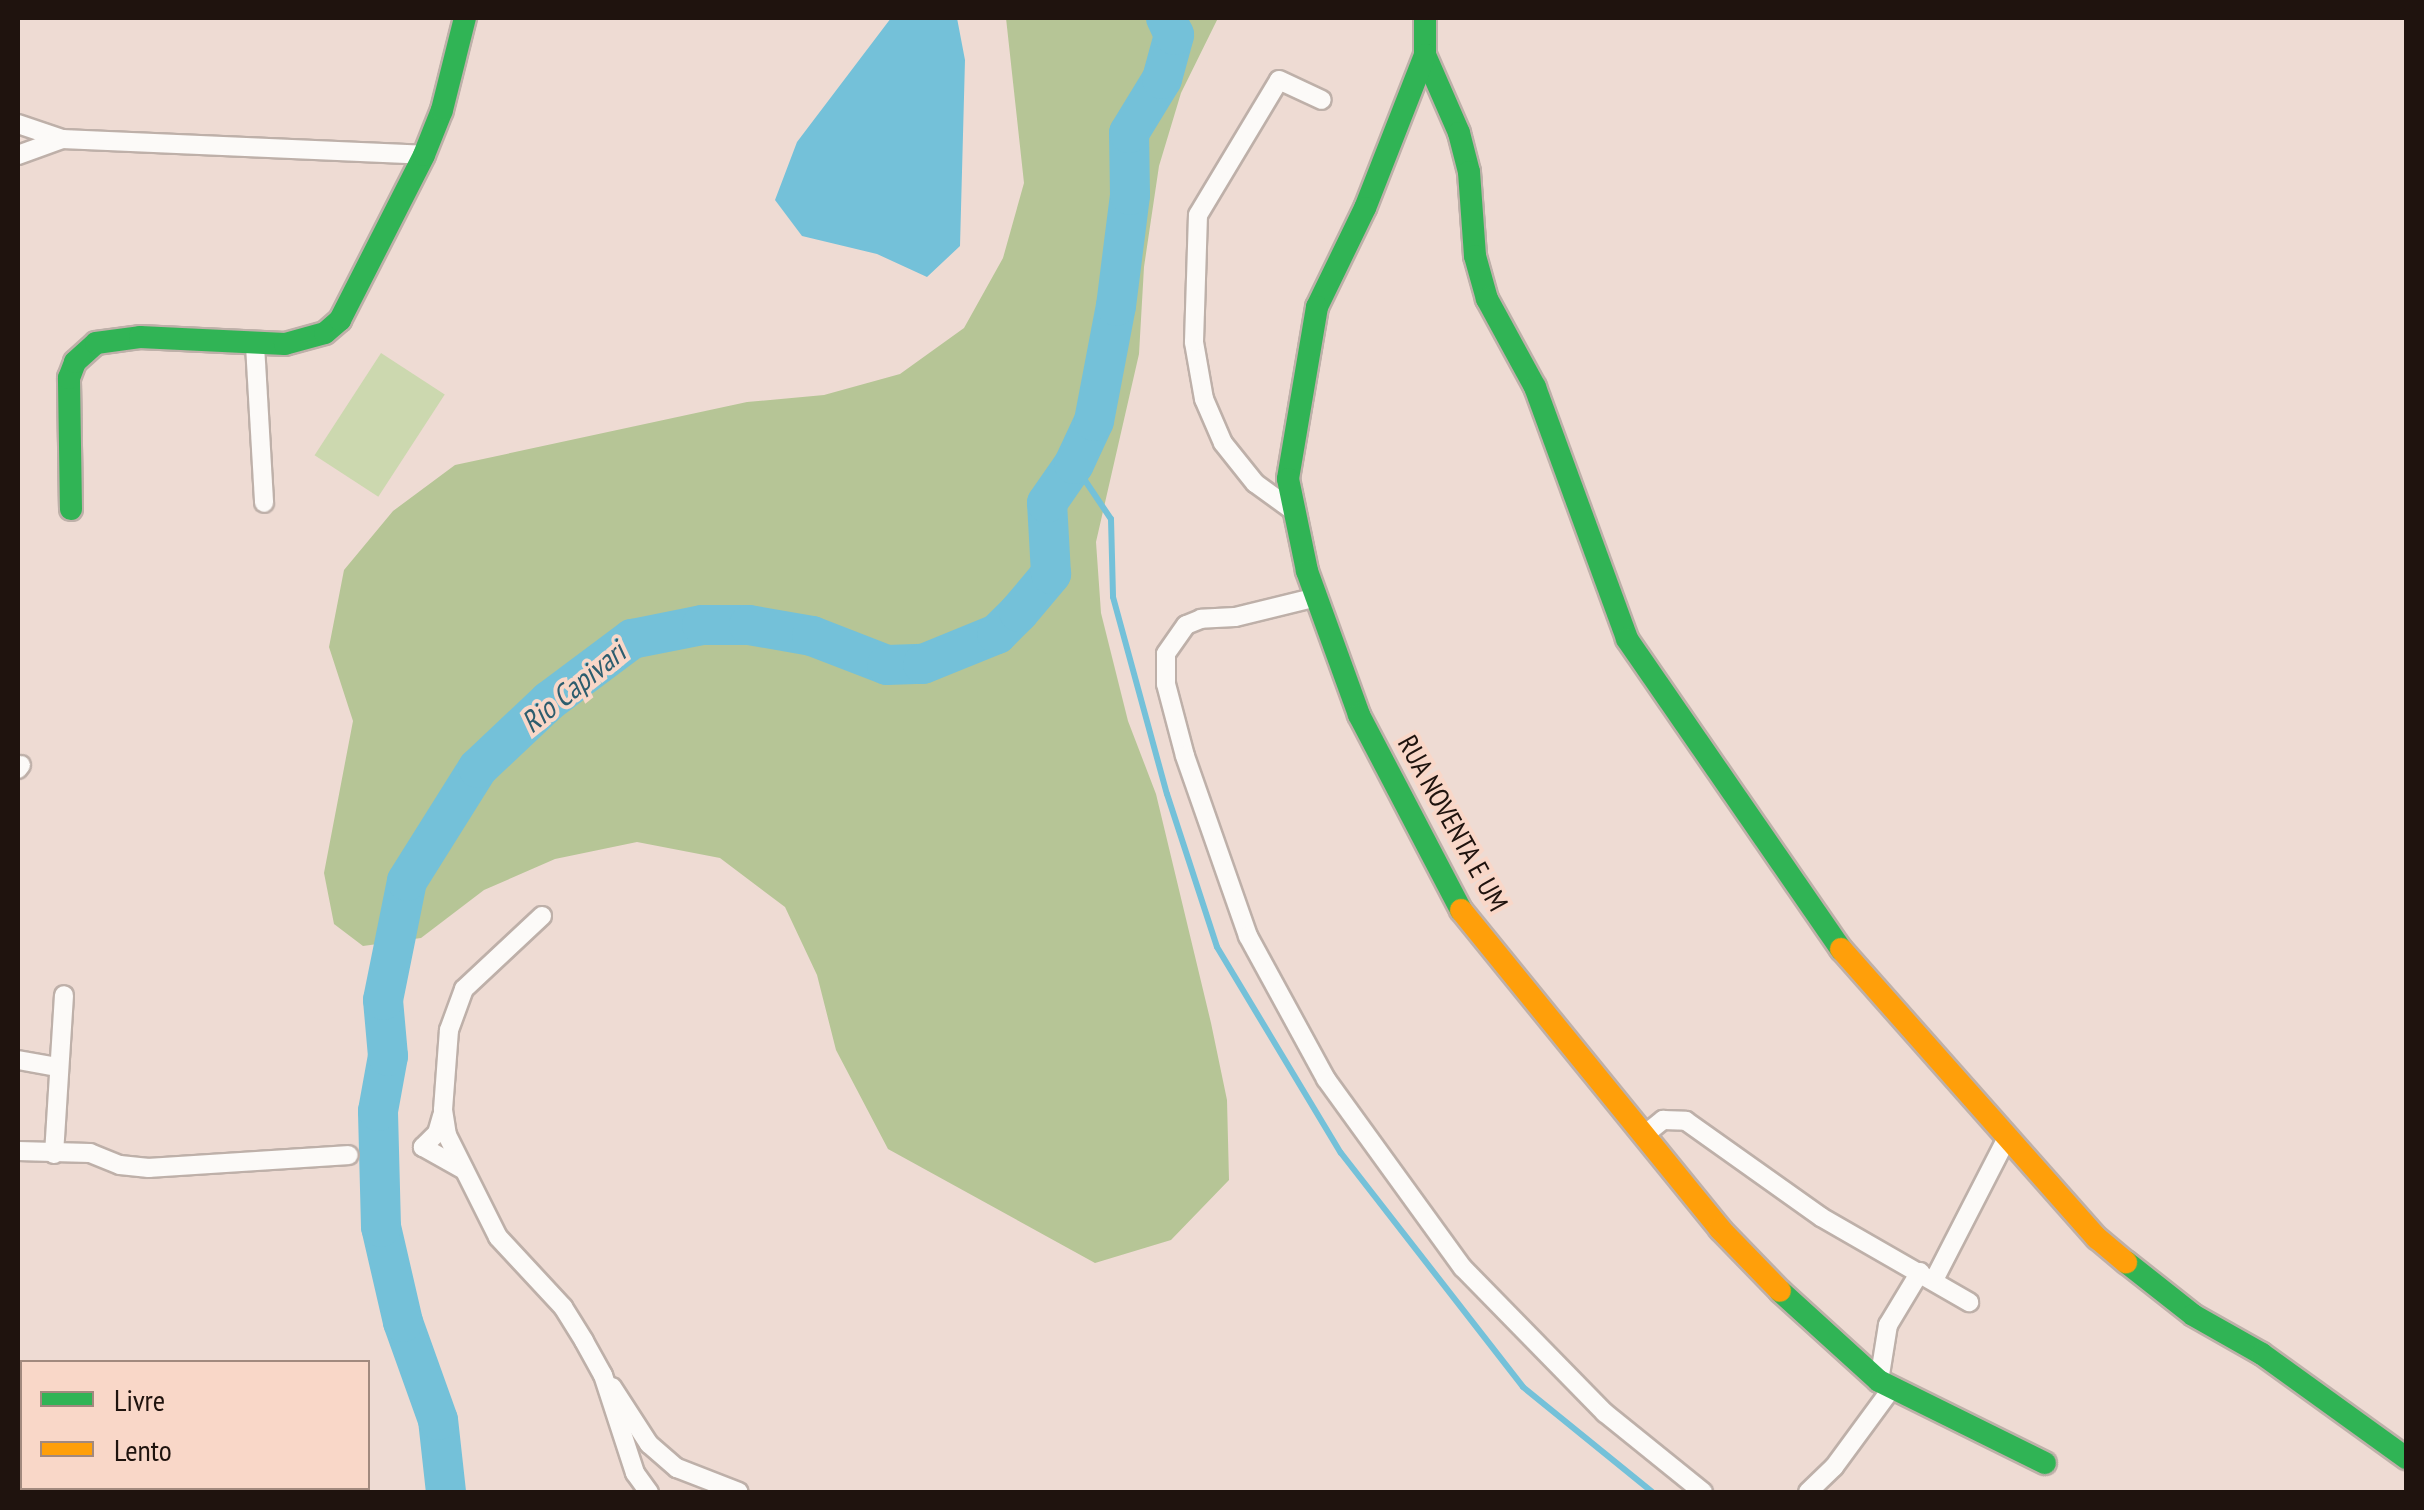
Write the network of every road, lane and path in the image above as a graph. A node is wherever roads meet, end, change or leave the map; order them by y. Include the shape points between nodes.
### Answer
1 (464, 18) edge
2 (1425, 18) edge
3 (1425, 55) junction
4 (1322, 100) dead end
5 (18, 124) edge
6 (62, 139) junction
7 (18, 155) edge
8 (424, 155) junction
9 (255, 345) junction
10 (264, 503) dead end
11 (70, 508) dead end
12 (1295, 512) junction
13 (1317, 597) junction
14 (542, 916) dead end
15 (64, 995) dead end
16 (18, 1060) edge
17 (56, 1067) junction
18 (443, 1110) junction
19 (1642, 1136) junction
20 (2008, 1136) junction
21 (18, 1151) edge
22 (54, 1154) junction
23 (348, 1155) dead end
24 (465, 1170) junction
25 (1927, 1275) junction
26 (1969, 1302) dead end
27 (602, 1375) junction
28 (1886, 1384) junction
29 (2406, 1458) edge
30 (2045, 1462) dead end
31 (649, 1492) edge
32 (739, 1492) edge
33 (1703, 1492) edge
34 (1808, 1492) edge

1 - 8 street
2 - 3 street
3 - 12 street, RUA NOVENTA E UM via 1365,208 1317,307 1288,480
3 - 20 street via 1459,133 1475,256 1488,299 1535,388 1626,640 1840,948
4 - 12 street via 1278,80 1198,214 1194,342 1204,399 1223,443 1244,470
5 - 6 street
6 - 7 street
6 - 8 street
8 - 9 street via 340,320 309,339
9 - 10 street
9 - 11 street via 140,337 108,339 84,352 66,397
12 - 13 street, RUA NOVENTA E UM
13 - 19 street, RUA NOVENTA E UM via 1359,714 1462,911
13 - 33 street via 1201,619 1186,626 1166,654 1166,684 1185,756 1248,936 1326,1079 1463,1268 1605,1412
14 - 18 street via 464,990 449,1030
15 - 17 street
16 - 17 street
17 - 22 street
18 - 24 street
18 - 24 street via 423,1147
19 - 25 street via 1662,1120 1686,1121 1821,1217 1892,1262
19 - 28 street, RUA NOVENTA E UM via 1808,1320
20 - 25 street
20 - 29 street via 2097,1238 2134,1268
21 - 22 street
22 - 23 street via 90,1153 148,1168
24 - 27 street via 498,1237 563,1307
25 - 26 street
25 - 28 street via 1888,1325
27 - 31 street via 635,1473
27 - 32 street via 649,1444 677,1468
28 - 30 street, RUA NOVENTA E UM
28 - 34 street via 1834,1467

